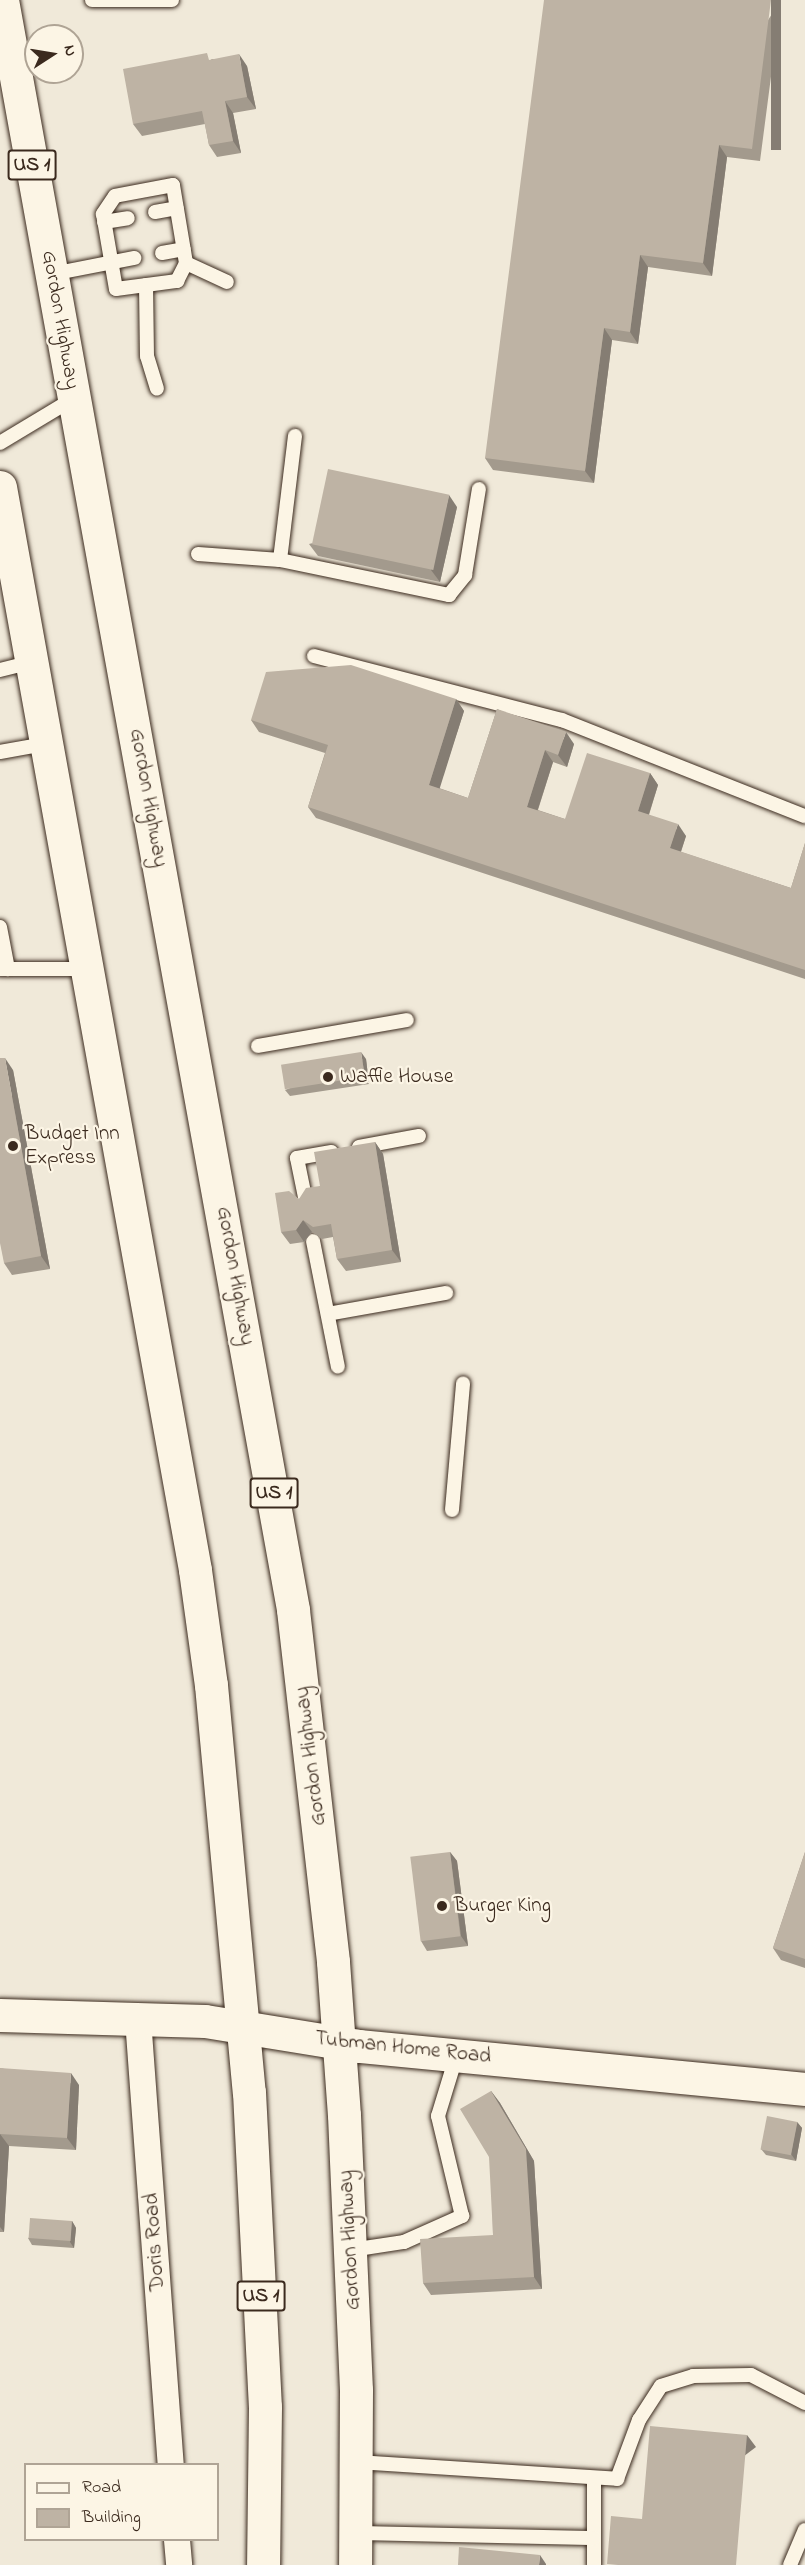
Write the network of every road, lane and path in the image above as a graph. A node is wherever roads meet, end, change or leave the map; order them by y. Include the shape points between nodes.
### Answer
1 (2, 0) edge
2 (92, 0) edge
3 (172, 0) edge
4 (177, 208) junction
5 (155, 212) dead end
6 (128, 218) dead end
7 (104, 222) junction
8 (184, 249) junction
9 (162, 253) dead end
10 (134, 258) dead end
11 (111, 263) junction
12 (186, 263) junction
13 (52, 274) junction
14 (227, 282) dead end
15 (146, 285) junction
16 (157, 388) dead end
17 (75, 398) junction
18 (295, 436) dead end
19 (0, 443) edge
20 (0, 487) edge
21 (479, 489) dead end
22 (198, 554) dead end
23 (280, 560) junction
24 (314, 656) dead end
25 (15, 666) edge
26 (45, 744) junction
27 (0, 752) edge
28 (805, 816) edge
29 (0, 927) edge
30 (4, 969) edge
31 (87, 969) junction
32 (407, 1020) dead end
33 (258, 1046) dead end
34 (419, 1136) dead end
35 (306, 1202) edge
36 (313, 1241) edge
37 (446, 1293) dead end
38 (328, 1314) junction
39 (338, 1367) dead end
40 (463, 1383) dead end
41 (452, 1510) dead end
42 (0, 2015) edge
43 (138, 2019) junction
44 (245, 2028) junction
45 (339, 2042) junction
46 (457, 2055) junction
47 (805, 2090) edge
48 (351, 2250) junction
49 (805, 2403) edge
50 (357, 2462) junction
51 (171, 2463) edge
52 (594, 2478) junction
53 (805, 2530) edge
54 (594, 2538) junction
55 (177, 2541) edge
56 (355, 2549) edge
57 (179, 2565) edge
58 (263, 2565) edge
59 (594, 2565) edge
60 (790, 2565) edge

1 - 13 main road, Gordon Highway / US 1
2 - 3 lane
4 - 5 lane
4 - 7 lane via 173,185 115,196 103,214
4 - 8 lane
6 - 7 lane
7 - 11 lane
8 - 9 lane
8 - 12 lane
10 - 11 lane
11 - 13 lane
11 - 15 lane via 116,289
12 - 14 lane
12 - 15 lane via 177,282
13 - 17 main road, Gordon Highway / US 1
15 - 16 lane via 147,356
17 - 19 lane
17 - 45 main road, Gordon Highway / US 1 via 284,1554 317,1804
18 - 23 lane
20 - 25 main road, US 1
21 - 23 lane via 465,575 449,595
22 - 23 lane
24 - 28 lane via 562,720
25 - 26 main road, US 1
26 - 27 lane
26 - 31 main road, US 1
29 - 30 lane
30 - 31 lane
31 - 44 main road, US 1 via 195,1570 225,1802
32 - 33 lane
34 - 35 lane via 297,1158
36 - 38 lane
37 - 38 lane
38 - 39 lane
40 - 41 lane
42 - 43 main road, Tubman Home Road
43 - 44 main road, Tubman Home Road
43 - 51 street, Doris Road
44 - 45 main road, Tubman Home Road
44 - 58 main road, US 1 via 261,2300
45 - 46 main road, Tubman Home Road
45 - 48 main road, Gordon Highway / US 1
46 - 47 main road, Tubman Home Road
46 - 48 lane via 438,2116 462,2216 404,2242
48 - 50 main road, Gordon Highway / US 1
49 - 52 lane via 751,2375 693,2376 662,2386 639,2420 616,2479
50 - 52 lane
50 - 56 main road, Gordon Highway / US 1
52 - 54 lane
53 - 60 lane
54 - 56 lane
54 - 59 lane
55 - 57 street

